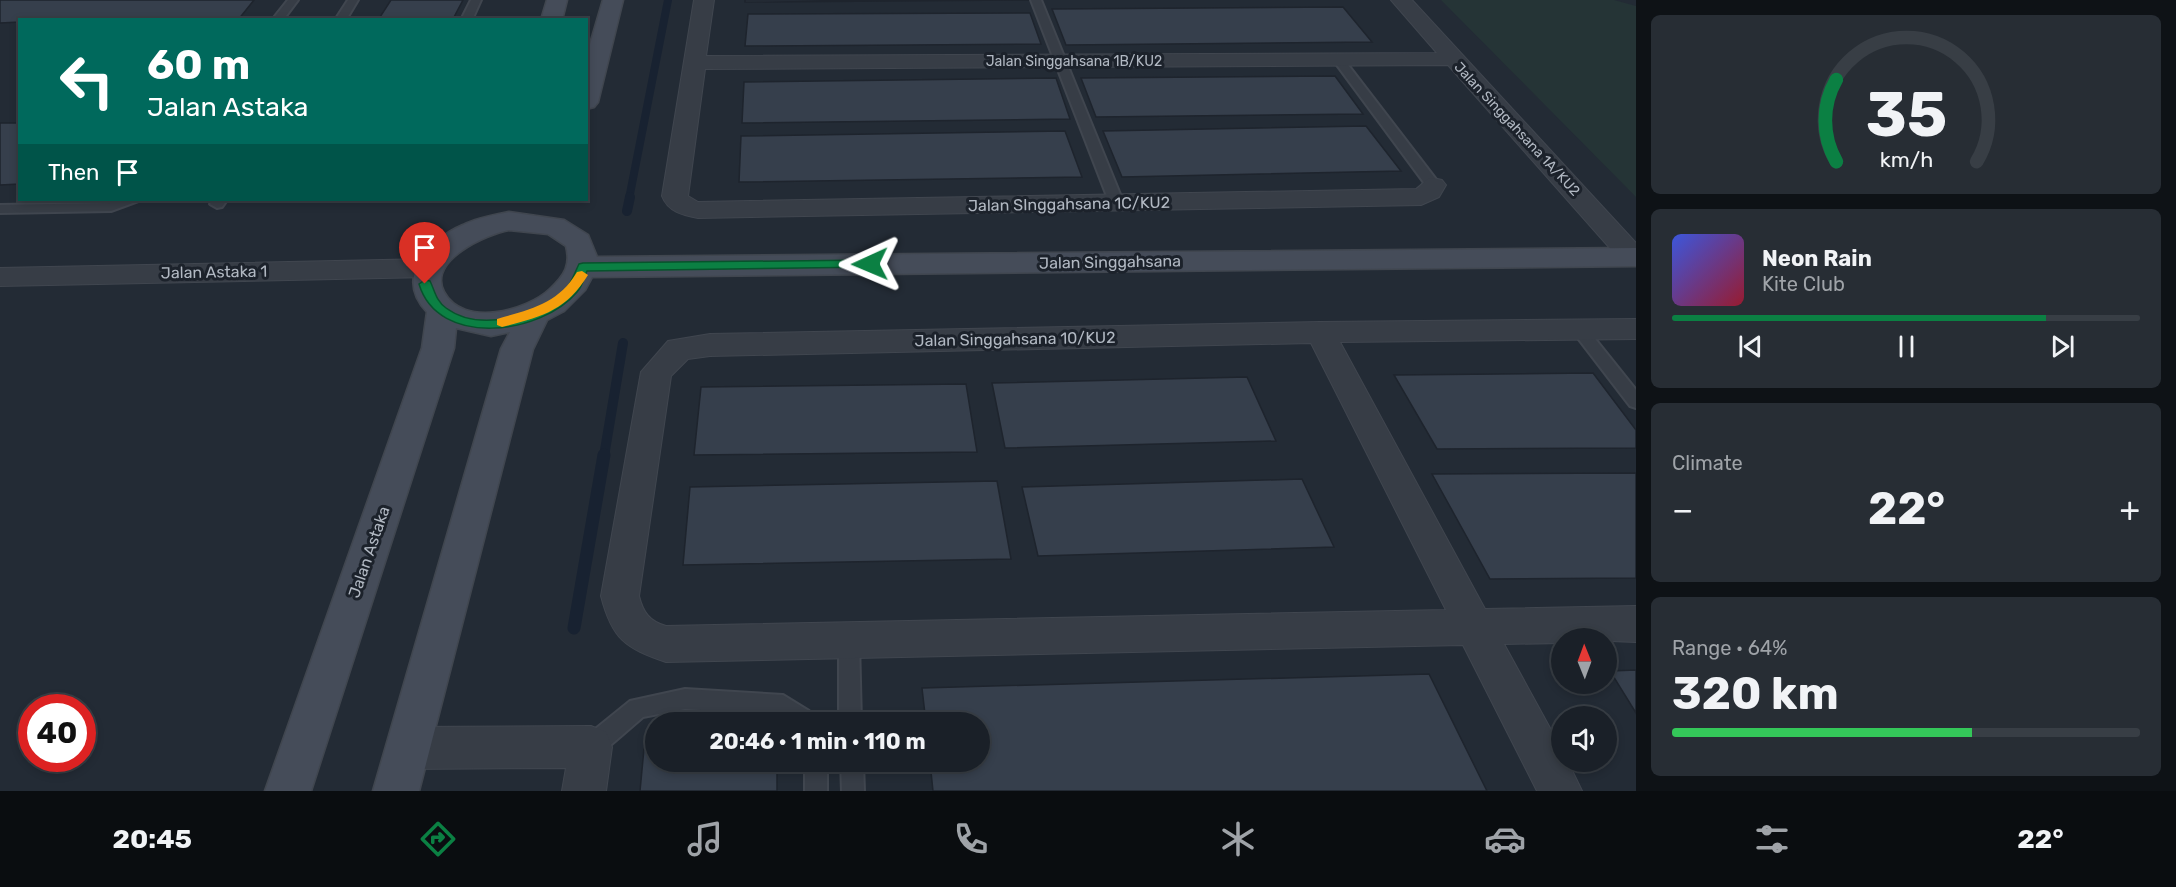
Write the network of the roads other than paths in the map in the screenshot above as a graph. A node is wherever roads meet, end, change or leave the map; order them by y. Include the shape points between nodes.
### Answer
1 (292, 0) edge
2 (353, 0) edge
3 (476, 0) edge
4 (557, 0) edge
5 (613, 0) edge
6 (704, 0) edge
7 (1036, 0) edge
8 (1401, 0) edge
9 (278, 18) edge
10 (341, 18) edge
11 (467, 18) edge
12 (552, 18) edge
13 (1338, 59) junction
14 (1452, 59) junction
15 (1060, 61) junction
16 (695, 63) junction
17 (588, 94) edge
18 (1433, 185) joint
19 (131, 201) edge
20 (488, 201) edge
21 (561, 201) edge
22 (1117, 204) junction
23 (0, 209) edge
24 (568, 232) junction
25 (467, 233) junction
26 (1635, 256) edge
27 (583, 267) junction
28 (429, 268) junction
29 (0, 277) edge
30 (442, 311) junction
31 (535, 314) junction
32 (1579, 329) junction
33 (1636, 329) edge
34 (1320, 332) junction
35 (1636, 402) edge
36 (1636, 624) edge
37 (1473, 626) junction
38 (849, 639) junction
39 (792, 712) edge
40 (850, 712) edge
41 (408, 747) junction
42 (591, 747) junction
43 (816, 772) edge
44 (852, 772) edge
45 (288, 791) edge
46 (396, 791) edge
47 (584, 791) edge
48 (816, 791) edge
49 (853, 791) edge
50 (1560, 791) edge

1 - 9 lane
2 - 10 lane
3 - 11 lane
4 - 12 street
5 - 17 street
6 - 16 street
7 - 15 lane
8 - 14 street, Jalan Singgahsana 1A/KU2
13 - 14 street, Jalan Singgahsana 1B/KU2
13 - 15 street, Jalan Singgahsana 1B/KU2
13 - 18 lane
14 - 26 street, Jalan Singgahsana 1A/KU2
15 - 16 street, Jalan Singgahsana 1B/KU2
15 - 22 lane
16 - 22 street, Jalan SInggahsana 1C/KU2 via 675,196 682,204 698,210
18 - 22 street, Jalan SInggahsana 1C/KU2 via 1430,192 1420,197
19 - 23 lane via 111,207
20 - 25 street
21 - 24 street
24 - 25 street via 531,221 508,221
24 - 27 street via 580,244 585,258
25 - 28 street via 444,249
26 - 27 street, Jalan Singgahsana
27 - 31 street via 573,289
28 - 29 street, Jalan Astaka 1
28 - 30 street via 425,284 430,299
30 - 31 street via 460,320 485,324
30 - 45 street, Jalan Astaka via 438,348
31 - 41 street via 517,349
32 - 33 street, Jalan Singgahsana 10/KU2
32 - 34 street, Jalan Singgahsana 10/KU2
32 - 35 lane
34 - 37 street
34 - 38 street, Jalan Singgahsana 10/KU2 via 710,345 679,349 656,372 620,596 626,621 644,637 666,644
36 - 37 street, Jalan Singgahsana 10/KU2
37 - 38 street, Jalan Singgahsana 10/KU2
37 - 50 street
38 - 40 lane
39 - 42 lane via 783,705 685,699 638,708
41 - 42 street
41 - 46 street
42 - 47 street
43 - 48 lane
44 - 49 lane

